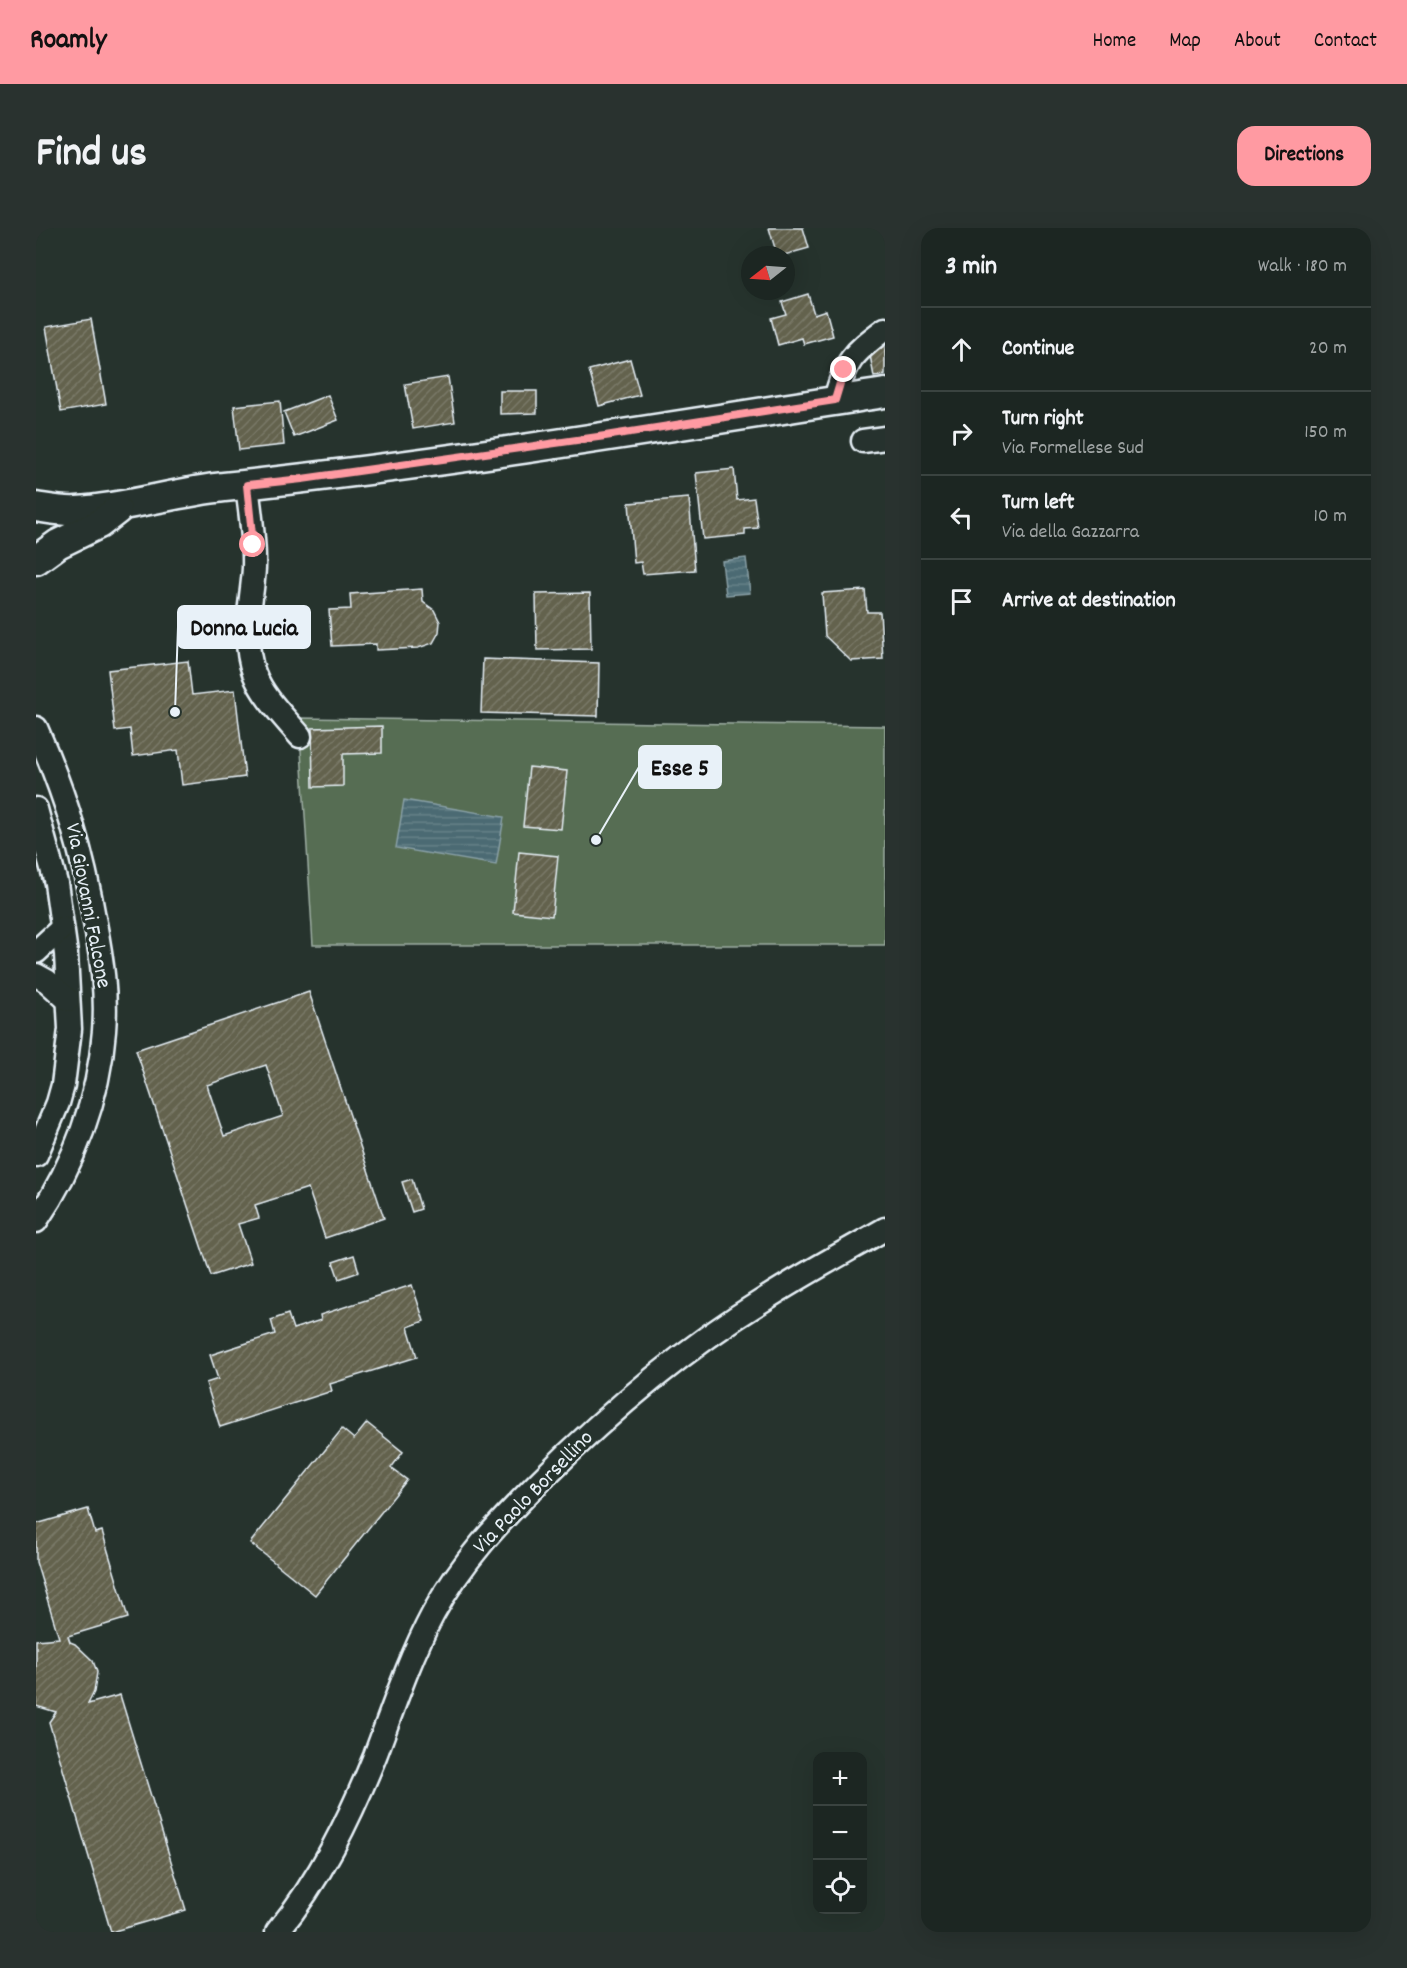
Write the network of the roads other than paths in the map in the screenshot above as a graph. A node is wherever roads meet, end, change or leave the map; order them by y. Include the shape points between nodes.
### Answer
1 (885, 329) edge
2 (885, 393) edge
3 (835, 400) junction
4 (247, 485) junction
5 (124, 505) junction
6 (36, 507) edge
7 (36, 560) edge
8 (36, 728) edge
9 (300, 736) dead end
10 (36, 809) edge
11 (62, 928) junction
12 (36, 952) edge
13 (36, 975) edge
14 (68, 1000) junction
15 (36, 1155) edge
16 (36, 1221) edge
17 (885, 1229) edge
18 (277, 1932) edge

1 - 3 street via 848,362
2 - 3 street
3 - 4 street
4 - 5 street
4 - 9 street via 254,565 249,652 260,686
5 - 6 street via 75,511
5 - 7 street
8 - 16 street, Via Giovanni Falcone via 67,802 84,864 102,963 105,1009 101,1054 87,1114 67,1167
10 - 11 street, Via Giovanni Falcone via 53,872
11 - 12 street
11 - 14 street, Via Giovanni Falcone
13 - 14 street
14 - 15 street, Via Giovanni Falcone via 66,1076
17 - 18 street, Via Paolo Borsellino via 763,1300 669,1365 568,1453 488,1535 432,1616 345,1825 307,1891

